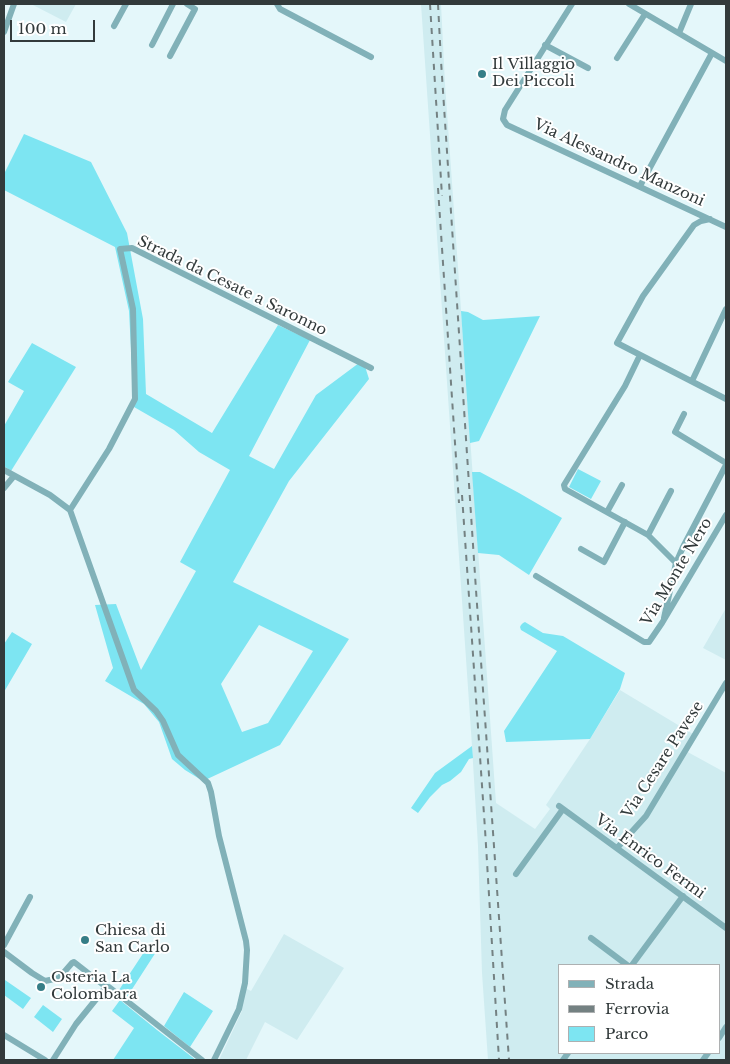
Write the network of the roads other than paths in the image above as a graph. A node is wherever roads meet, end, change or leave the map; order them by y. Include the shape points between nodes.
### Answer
1 (14, 4) edge
2 (126, 4) edge
3 (173, 4) edge
4 (187, 4) edge
5 (277, 4) edge
6 (572, 4) edge
7 (692, 4) edge
8 (633, 5) edge
9 (645, 14) junction
10 (114, 26) dead end
11 (4, 32) edge
12 (679, 33) junction
13 (152, 45) dead end
14 (545, 45) junction
15 (712, 53) junction
16 (170, 56) dead end
17 (371, 57) dead end
18 (617, 58) dead end
19 (726, 60) edge
20 (588, 68) dead end
21 (640, 186) junction
22 (710, 219) junction
23 (726, 227) edge
24 (726, 309) edge
25 (640, 355) junction
26 (371, 368) dead end
27 (692, 381) junction
28 (726, 399) edge
29 (684, 414) dead end
30 (726, 464) edge
31 (4, 470) edge
32 (14, 476) junction
33 (622, 485) dead end
34 (4, 488) edge
35 (671, 491) dead end
36 (70, 510) junction
37 (607, 512) junction
38 (726, 515) edge
39 (625, 522) junction
40 (724, 523) edge
41 (648, 535) junction
42 (580, 549) dead end
43 (676, 563) junction
44 (536, 576) dead end
45 (662, 623) junction
46 (726, 683) edge
47 (617, 848) junction
48 (516, 874) dead end
49 (683, 896) junction
50 (30, 897) dead end
51 (726, 928) edge
52 (591, 938) dead end
53 (4, 945) edge
54 (4, 952) edge
55 (626, 964) edge
56 (633, 964) edge
57 (106, 987) junction
58 (4, 1035) edge
59 (45, 1060) edge
60 (53, 1060) edge
61 (202, 1060) edge
62 (214, 1060) edge

1 - 11 street
2 - 10 street
3 - 13 street
4 - 16 street via 195,9
5 - 17 street via 280,9
6 - 14 street
7 - 12 street
8 - 9 street
9 - 12 street
9 - 18 street
12 - 15 street
14 - 20 street
14 - 21 street, Via Alessandro Manzoni via 505,110 503,119 507,125
15 - 19 street
15 - 21 street
21 - 22 street, Via Alessandro Manzoni
22 - 23 street, Via Alessandro Manzoni
22 - 25 street via 694,225 643,296 617,343
24 - 27 street
25 - 27 street
25 - 37 street via 625,386 564,485 564,489
26 - 36 street, Strada da Cesate a Saronno via 132,248 120,249 133,309 136,399
27 - 28 street
29 - 30 street via 675,432
30 - 43 street
31 - 32 street
32 - 34 street
32 - 36 street
33 - 37 street
35 - 41 street
36 - 62 street via 134,690 156,710 178,755 209,787 246,941 247,960 239,1008
37 - 39 street
38 - 40 street, Via Monte Nero
39 - 41 street
39 - 42 street via 604,562
40 - 45 street, Via Monte Nero
41 - 43 street
43 - 45 street
44 - 45 street, Via Monte Nero via 644,642 649,642
46 - 47 street, Via Cesare Pavese via 646,816
47 - 48 street, Via Enrico Fermi via 561,808
47 - 49 street, Via Enrico Fermi
49 - 51 street, Via Enrico Fermi
49 - 56 street
50 - 53 street
52 - 55 street
54 - 57 street via 43,980 59,978 74,962
57 - 60 street via 76,1024
57 - 61 street
58 - 59 street

